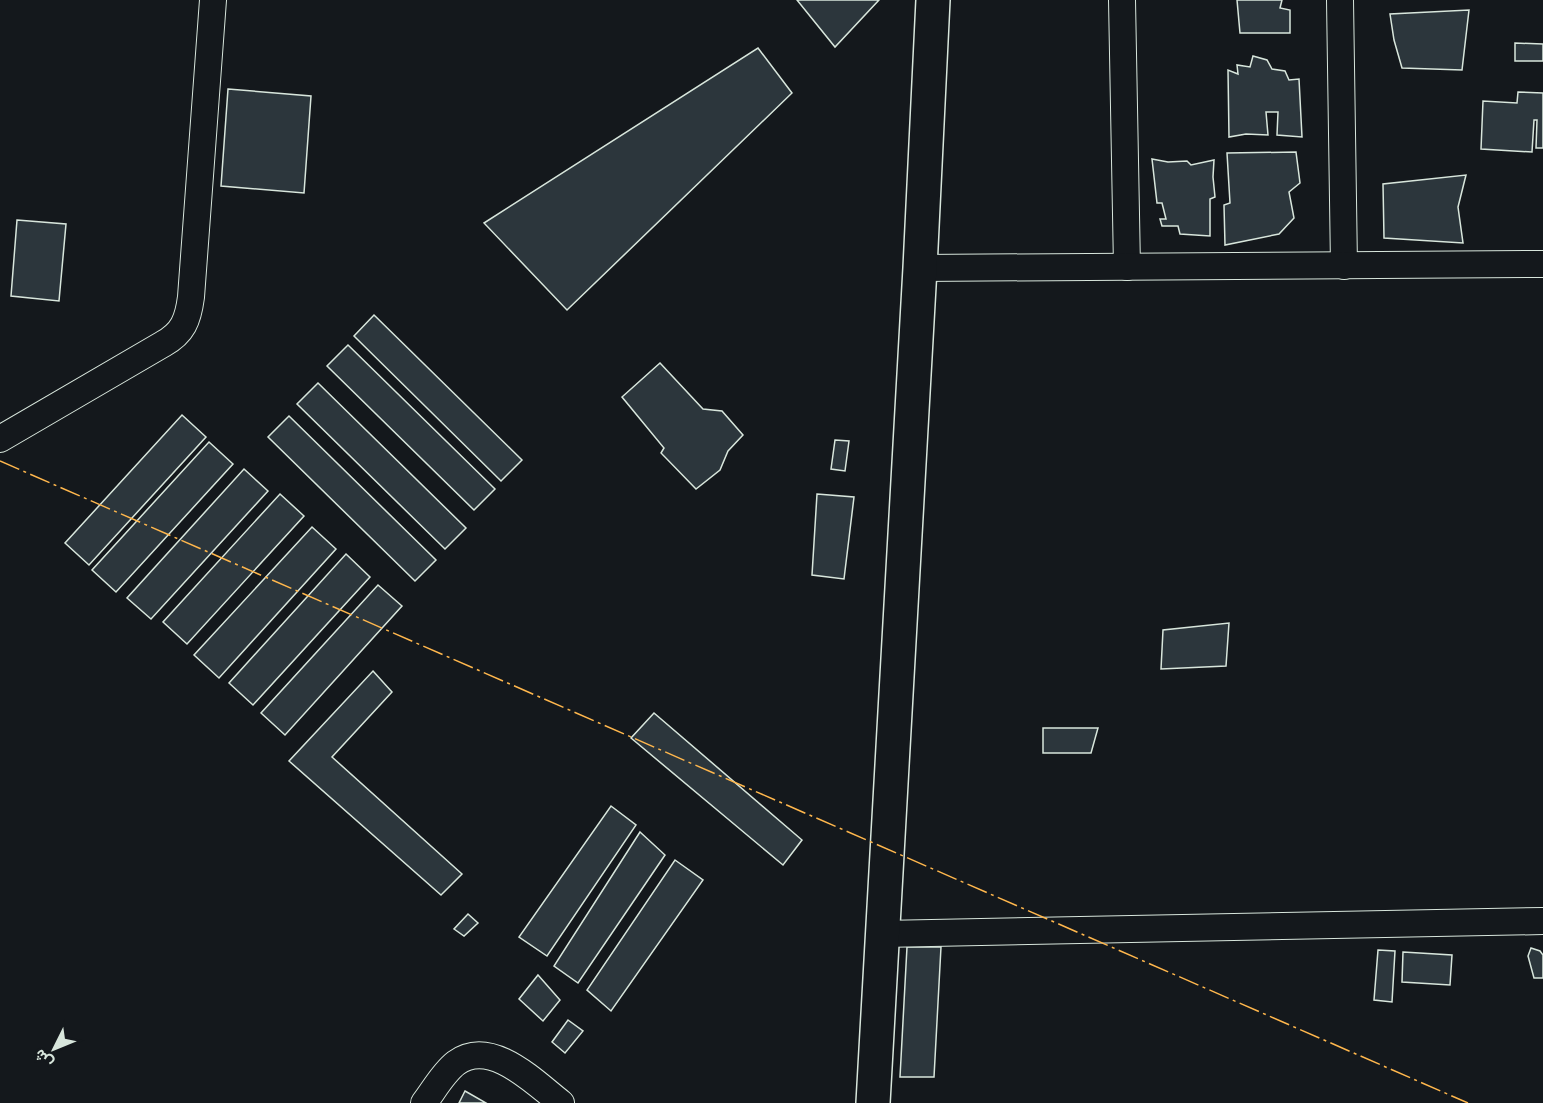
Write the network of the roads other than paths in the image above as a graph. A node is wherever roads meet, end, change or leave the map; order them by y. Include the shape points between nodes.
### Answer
1 (213, 0) edge
2 (933, 0) edge
3 (1122, 0) edge
4 (1340, 0) edge
5 (1543, 264) edge
6 (1344, 266) junction
7 (1127, 267) junction
8 (920, 268) junction
9 (0, 439) edge
10 (1543, 921) edge
11 (882, 934) junction
12 (424, 1103) edge
13 (561, 1103) edge
14 (873, 1103) edge

1 - 9 street via 191,297 184,326 175,337
2 - 8 main road
3 - 7 street
4 - 6 street
5 - 6 street
6 - 7 street
7 - 8 street
8 - 11 main road
10 - 11 street
11 - 14 main road
12 - 13 street via 457,1062 476,1055 494,1057 515,1067

